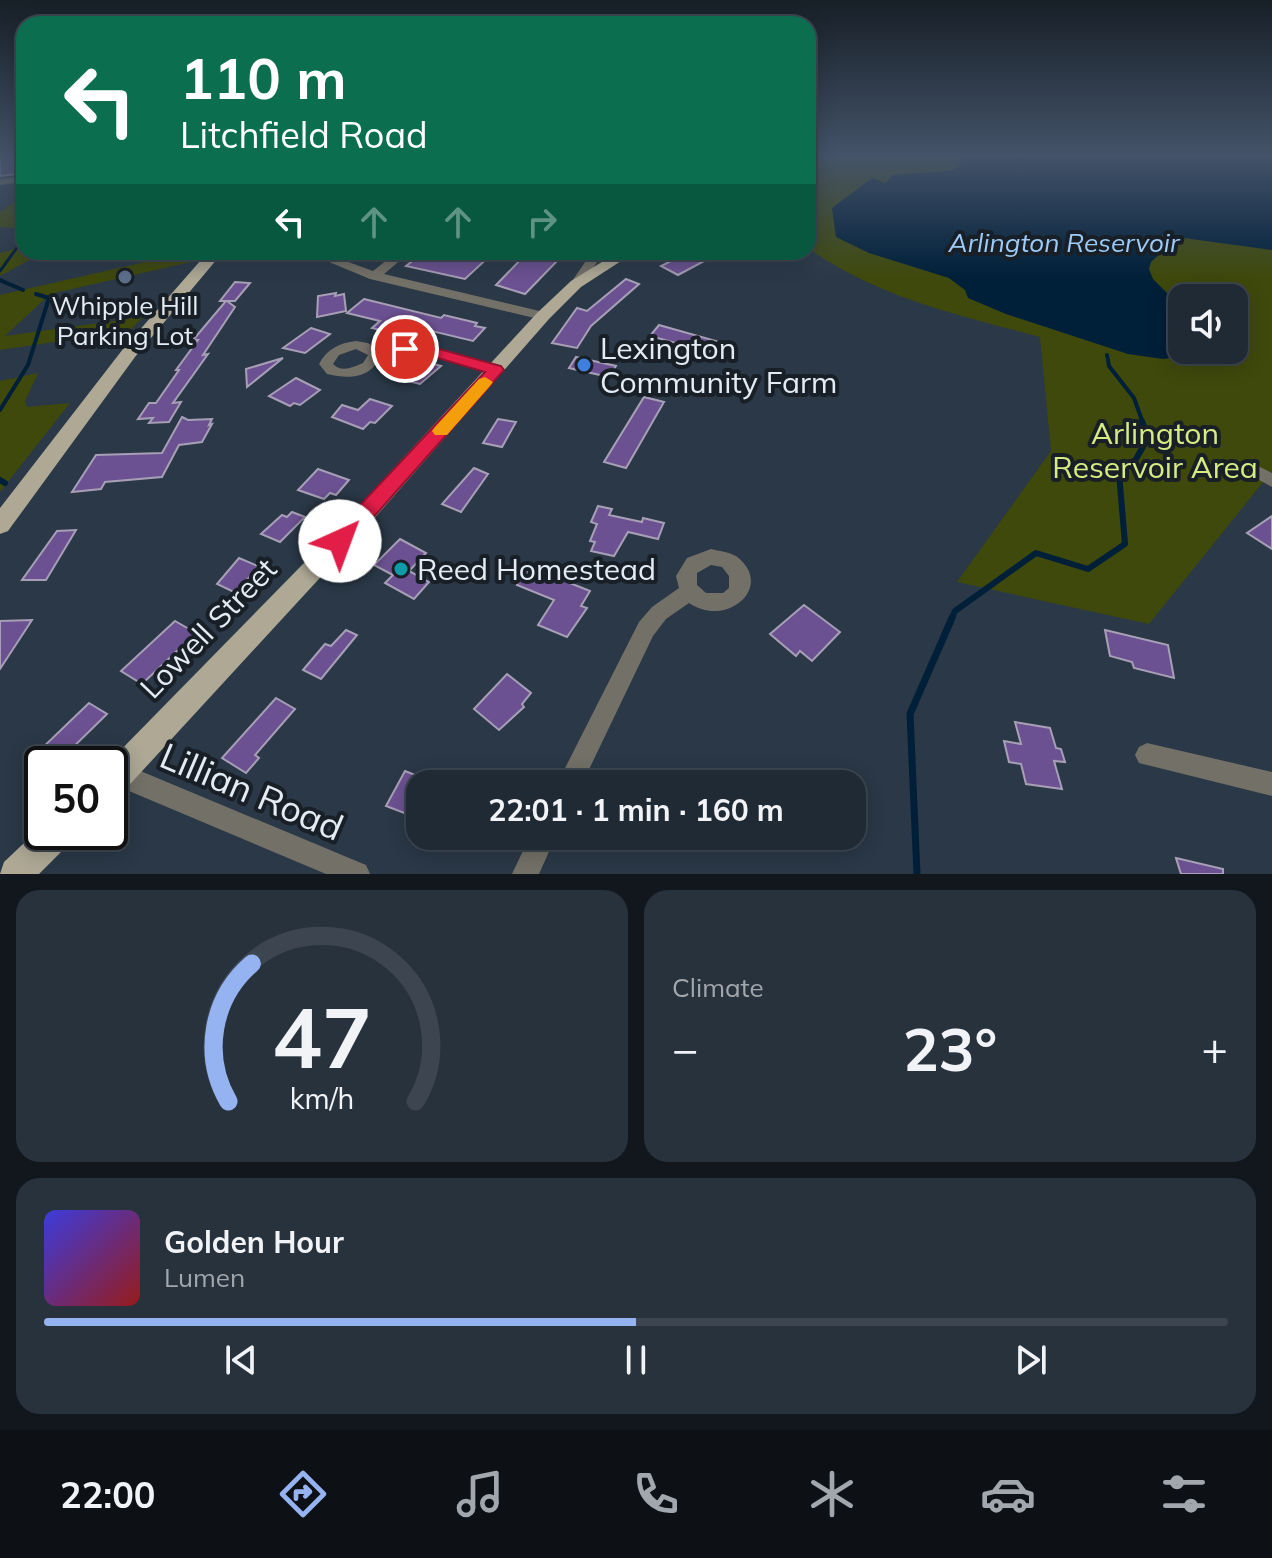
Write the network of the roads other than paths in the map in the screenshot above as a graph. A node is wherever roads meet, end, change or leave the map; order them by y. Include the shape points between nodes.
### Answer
1 (209, 260) edge
2 (332, 260) edge
3 (394, 260) edge
4 (592, 260) edge
5 (615, 260) edge
6 (374, 276) junction
7 (576, 284) junction
8 (543, 316) junction
9 (375, 354) dead end
10 (496, 370) junction
11 (0, 525) edge
12 (689, 592) dead end
13 (1147, 755) dead end
14 (128, 763) edge
15 (576, 770) edge
16 (128, 784) edge
17 (1272, 784) edge
18 (41, 850) edge
19 (536, 850) edge
20 (16, 874) edge
21 (357, 874) edge
22 (525, 874) edge

1 - 11 main road via 129,353
2 - 6 street
3 - 6 street
4 - 7 street
5 - 7 main road, Lowell Street
6 - 8 street
7 - 8 main road, Lowell Street
8 - 10 main road, Lowell Street
9 - 10 street via 423,350
10 - 14 main road, Lowell Street
12 - 15 street via 659,613 638,641
13 - 17 street
16 - 21 street, Lillian Road
18 - 20 main road
19 - 22 street

